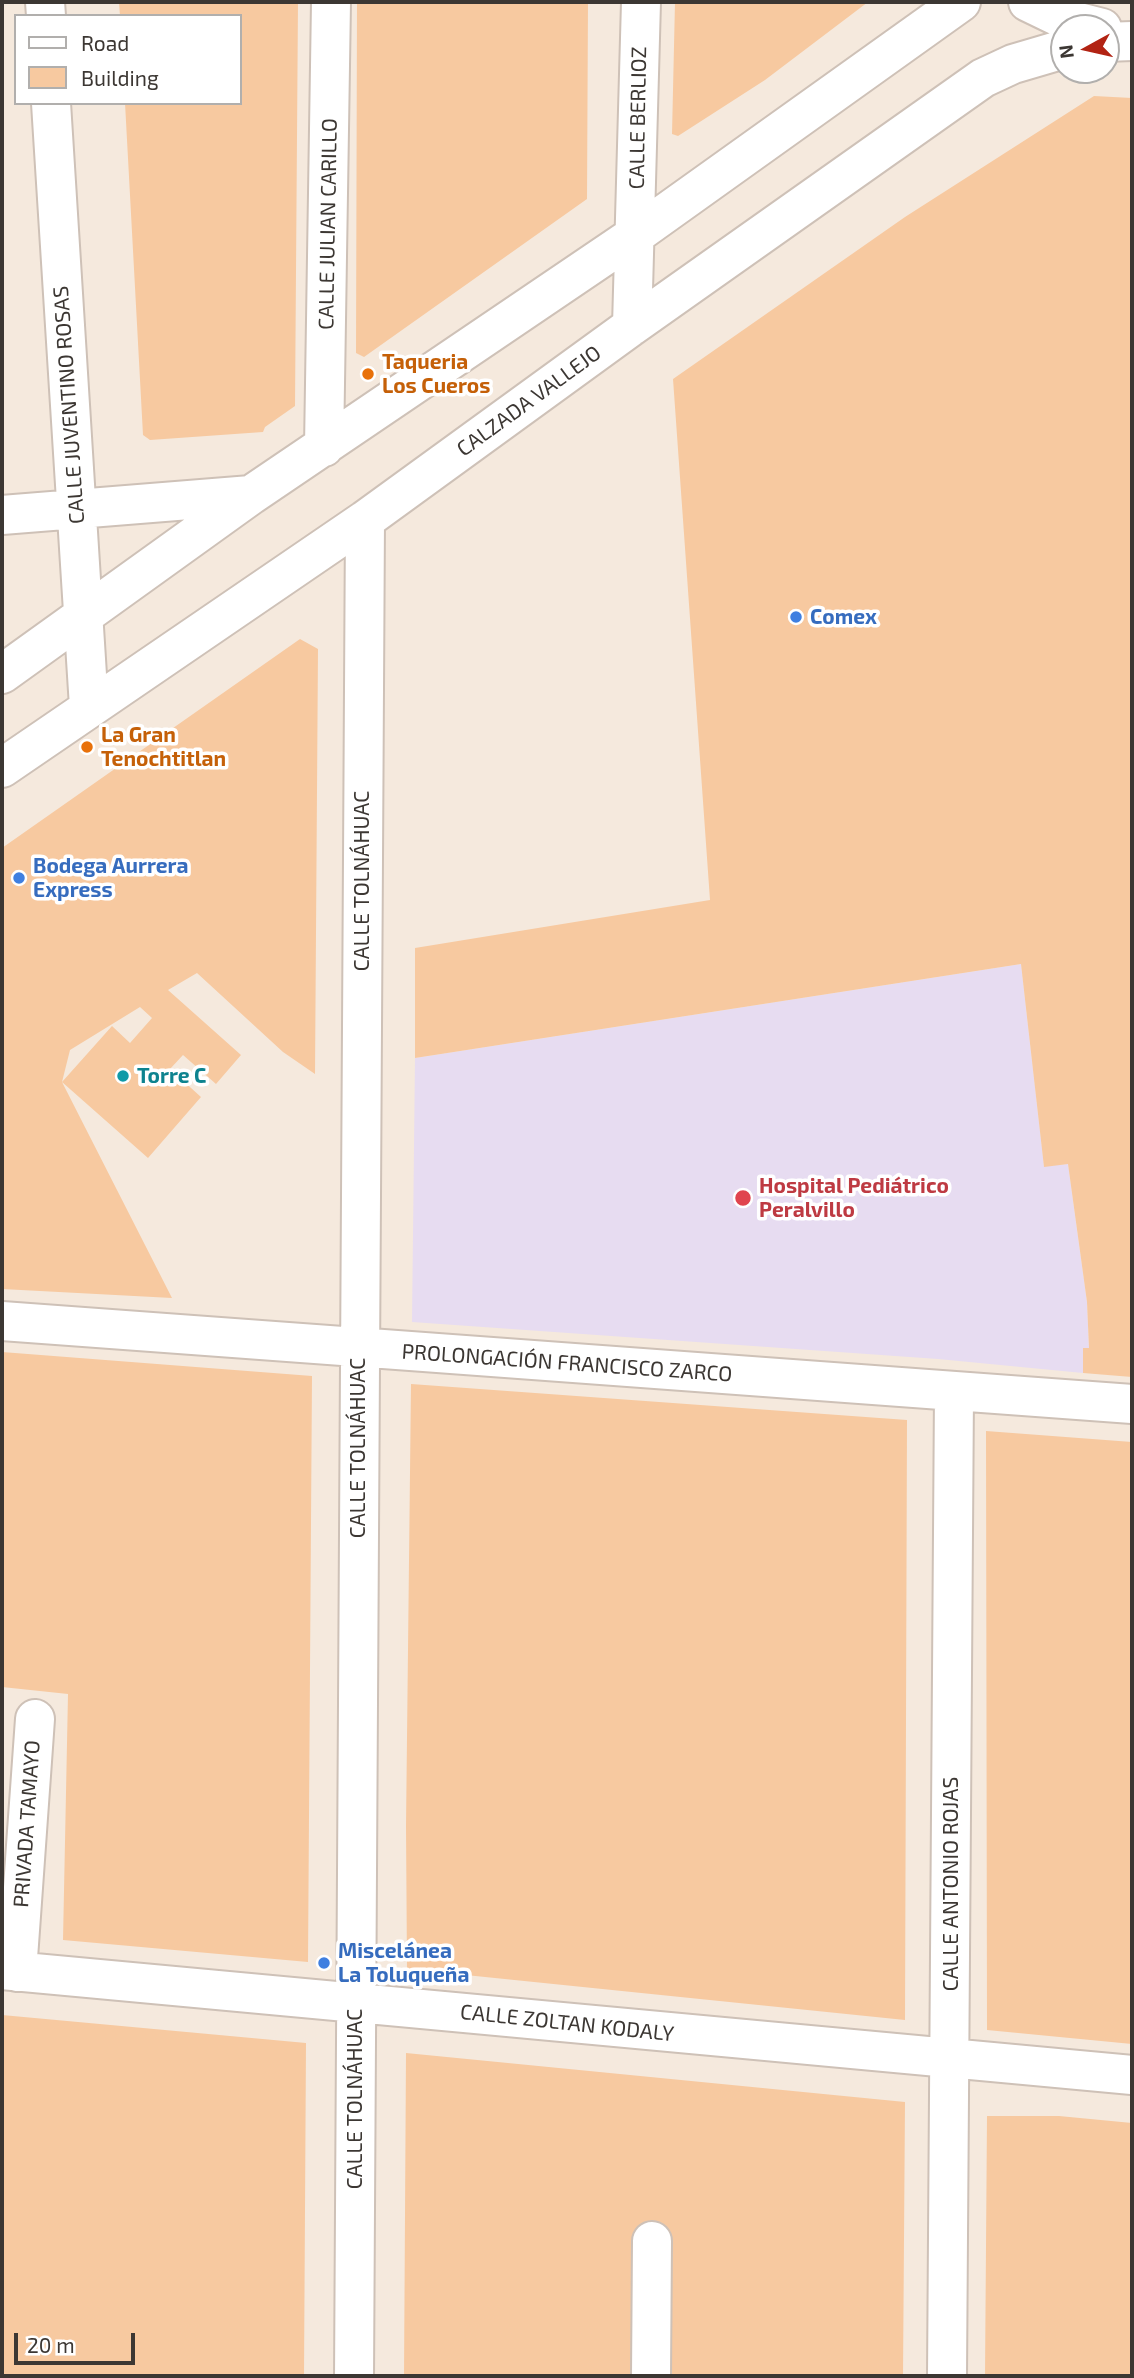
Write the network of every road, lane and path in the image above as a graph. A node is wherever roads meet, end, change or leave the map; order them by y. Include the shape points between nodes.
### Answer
1 (331, 2) edge
2 (640, 2) edge
3 (961, 2) edge
4 (1028, 2) edge
5 (1053, 14) edge
6 (1050, 53) edge
7 (51, 105) edge
8 (635, 235) junction
9 (632, 326) junction
10 (324, 447) junction
11 (250, 495) junction
12 (75, 509) junction
13 (2, 514) edge
14 (365, 520) junction
15 (85, 615) junction
16 (2, 674) edge
17 (89, 707) junction
18 (2, 768) edge
19 (2, 1321) edge
20 (359, 1347) junction
21 (954, 1392) junction
22 (1132, 1404) edge
23 (35, 1719) dead end
24 (9, 1971) edge
25 (356, 2002) junction
26 (950, 2060) junction
27 (1132, 2075) edge
28 (652, 2241) dead end
29 (354, 2376) edge
30 (651, 2376) edge
31 (947, 2376) edge

1 - 10 street, CALLE JULIAN CARILLO
2 - 8 street, CALLE BERLIOZ
3 - 8 street
4 - 5 street
6 - 9 street, CALZADA VALLEJO via 983,78
7 - 12 street, CALLE JUVENTINO ROSAS
8 - 9 street, CALLE BERLIOZ
8 - 10 street
9 - 14 street, CALZADA VALLEJO
10 - 11 street
11 - 12 street
11 - 15 street
12 - 13 street
12 - 15 street, CALLE JUVENTINO ROSAS
14 - 17 street, CALZADA VALLEJO
14 - 20 street, CALLE TOLNÁHUAC
15 - 16 street
15 - 17 street, CALLE JUVENTINO ROSAS
17 - 18 street, CALZADA VALLEJO
19 - 20 street, PROLONGACIÓN FRANCISCO ZARCO
20 - 21 street, PROLONGACIÓN FRANCISCO ZARCO
20 - 25 street, CALLE TOLNÁHUAC
21 - 22 street, PROLONGACIÓN FRANCISCO ZARCO
21 - 26 street, CALLE ANTONIO ROJAS
23 - 24 street, PRIVADA TAMAYO
24 - 25 street, CALLE ZOLTAN KODALY
25 - 26 street, CALLE ZOLTAN KODALY
25 - 29 street, CALLE TOLNÁHUAC
26 - 27 street, CALLE ZOLTAN KODALY
26 - 31 street, CALLE ANTONIO ROJAS
28 - 30 street

